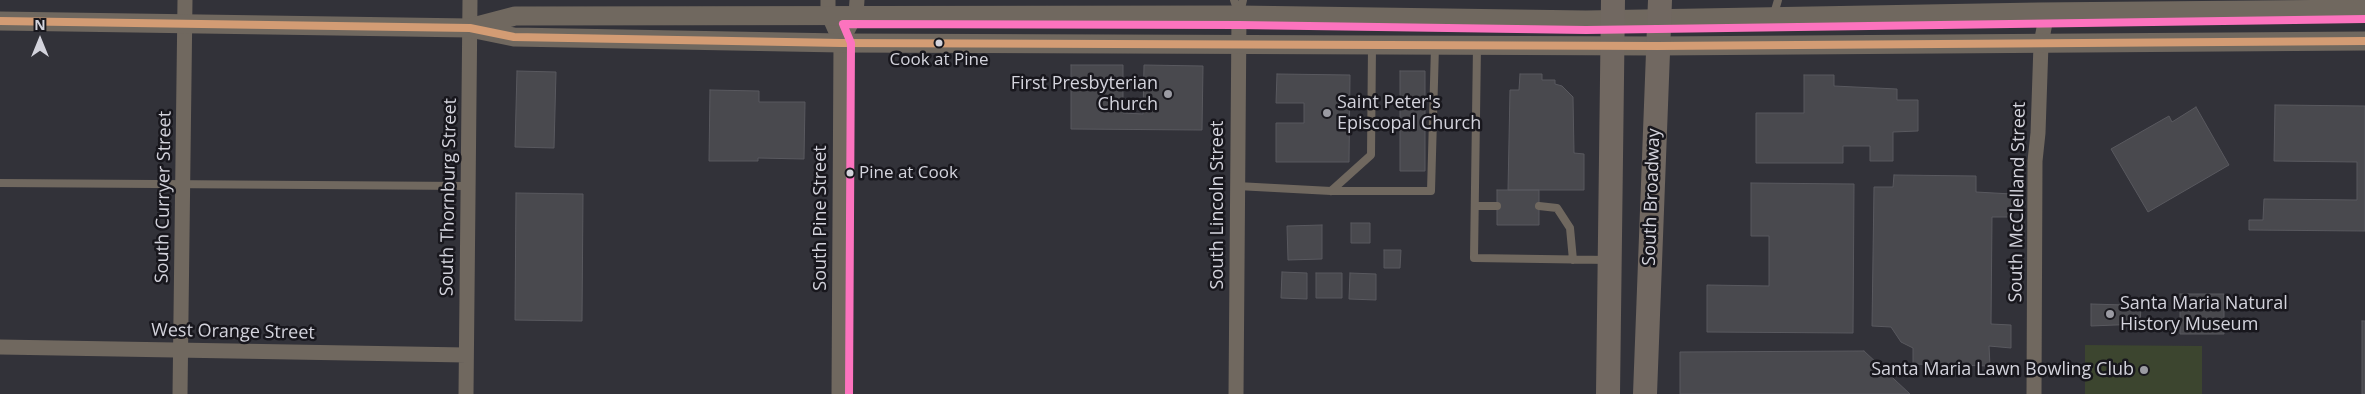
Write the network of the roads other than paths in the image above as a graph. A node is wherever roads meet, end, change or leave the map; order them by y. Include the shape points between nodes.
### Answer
1 (185, 0) edge
2 (470, 0) edge
3 (1239, 5) edge
4 (828, 7) edge
5 (857, 7) edge
6 (1775, 8) edge
7 (1613, 9) edge
8 (1659, 9) edge
9 (2047, 9) junction
10 (2365, 9) edge
11 (0, 22) edge
12 (184, 24) junction
13 (470, 28) junction
14 (2365, 41) edge
15 (841, 43) junction
16 (2041, 44) junction
17 (1237, 46) junction
18 (1372, 46) junction
19 (1435, 46) junction
20 (1477, 46) junction
21 (1612, 46) junction
22 (1657, 46) junction
23 (0, 183) edge
24 (182, 184) junction
25 (468, 186) junction
26 (1237, 186) junction
27 (1331, 190) junction
28 (1475, 206) junction
29 (1497, 206) dead end
30 (1539, 206) dead end
31 (1573, 260) junction
32 (1610, 260) junction
33 (0, 347) edge
34 (181, 350) junction
35 (466, 355) junction
36 (180, 394) edge
37 (466, 394) edge
38 (839, 394) edge
39 (1236, 394) edge
40 (1608, 394) edge
41 (1645, 394) edge
42 (2034, 394) edge

1 - 12 street, South Curryer Street
2 - 13 street, South Thornburg Street
3 - 5 street
3 - 7 street
3 - 17 street, South Lincoln Street
4 - 5 street
4 - 13 street via 515,16
4 - 15 street, South Pine Street
5 - 15 street, South Pine Street
6 - 8 street
6 - 9 street
7 - 8 street
7 - 21 main road
8 - 22 main road, South Broadway
9 - 10 street
9 - 16 street, South McClelland Street
11 - 12 street
12 - 13 street
12 - 24 street, South Curryer Street
13 - 15 street via 514,37
13 - 25 street, South Thornburg Street
14 - 16 street
15 - 17 street
15 - 38 street, South Pine Street
16 - 22 street
16 - 42 street, South McClelland Street via 2035,161
17 - 18 street
17 - 26 street, South Lincoln Street
18 - 19 street
18 - 27 lane via 1371,155
19 - 20 street
19 - 27 lane via 1431,191
20 - 21 street
20 - 28 lane
21 - 22 street
21 - 32 main road
22 - 41 main road, South Broadway
23 - 24 lane
24 - 25 lane
24 - 34 street, South Curryer Street
25 - 35 street, South Thornburg Street
26 - 27 lane
26 - 39 street, South Lincoln Street
28 - 29 lane
28 - 31 lane via 1474,258
30 - 31 lane via 1557,208 1570,228
31 - 32 lane
32 - 40 main road
33 - 34 street, West Orange Street
34 - 35 street, West Orange Street
34 - 36 street, South Curryer Street
35 - 37 street, South Thornburg Street

